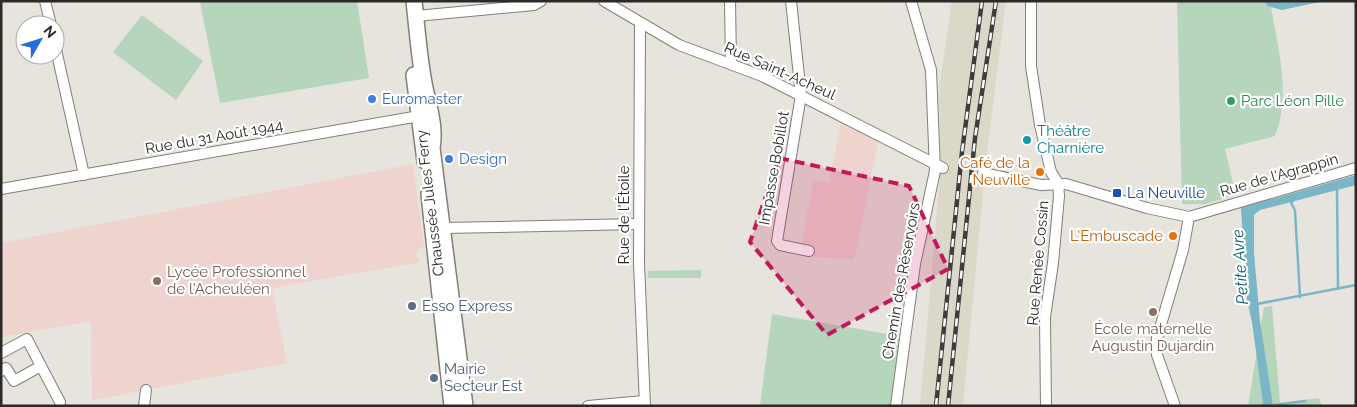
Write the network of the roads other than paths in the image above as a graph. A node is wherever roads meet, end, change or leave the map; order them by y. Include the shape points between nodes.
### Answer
1 (45, 1) edge
2 (404, 1) edge
3 (541, 1) edge
4 (604, 1) edge
5 (730, 1) edge
6 (792, 1) edge
7 (911, 1) edge
8 (1031, 1) edge
9 (618, 6) edge
10 (415, 8) edge
11 (48, 15) edge
12 (640, 23) junction
13 (731, 63) junction
14 (59, 65) edge
15 (801, 95) junction
16 (425, 115) junction
17 (939, 165) junction
18 (1356, 168) edge
19 (983, 173) dead end
20 (84, 174) junction
21 (1058, 183) junction
22 (1, 189) edge
23 (1189, 217) junction
24 (639, 224) junction
25 (444, 228) junction
26 (809, 252) dead end
27 (1, 353) edge
28 (1, 358) edge
29 (41, 366) junction
30 (4, 370) edge
31 (146, 390) dead end
32 (60, 402) dead end
33 (645, 403) edge
34 (144, 406) edge
35 (452, 406) edge
36 (465, 406) edge
37 (588, 406) edge
38 (896, 406) edge
39 (1046, 406) edge
40 (1175, 406) edge

1 - 11 street
2 - 16 main road, Chaussée Jules Ferry
3 - 10 street via 534,5
4 - 9 street, Rue Saint-Acheul
5 - 13 street
6 - 15 street, Impasse Bobillot
7 - 17 street, Chemin des Réservoirs via 931,70
8 - 21 street via 1031,66 1036,101 1051,172
9 - 12 street, Rue Saint-Acheul
10 - 16 main road
12 - 13 street, Rue Saint-Acheul via 679,45
12 - 24 street, Rue de l'Étoile
13 - 15 street, Rue Saint-Acheul
14 - 20 street
15 - 17 street, Rue Saint-Acheul
15 - 26 street, Impasse Bobillot via 777,241 780,246
16 - 20 street, Rue du 31 Août 1944
16 - 25 main road, Chaussée Jules Ferry via 434,139 432,148
16 - 35 main road, Chaussée Jules Ferry
17 - 38 street, Chemin des Réservoirs via 914,271
18 - 23 street, Rue de l'Agrappin
19 - 21 street via 1041,184
20 - 22 street, Rue du 31 Août 1944
21 - 23 street
21 - 39 street, Rue Renée Cossin via 1053,262 1045,317
23 - 40 street via 1157,343 1157,356
24 - 25 street
24 - 33 street, Rue de l'Étoile
25 - 36 main road, Chaussée Jules Ferry
27 - 29 street via 27,339
28 - 30 street
29 - 30 street via 14,381
29 - 32 street
31 - 34 street
33 - 37 street

